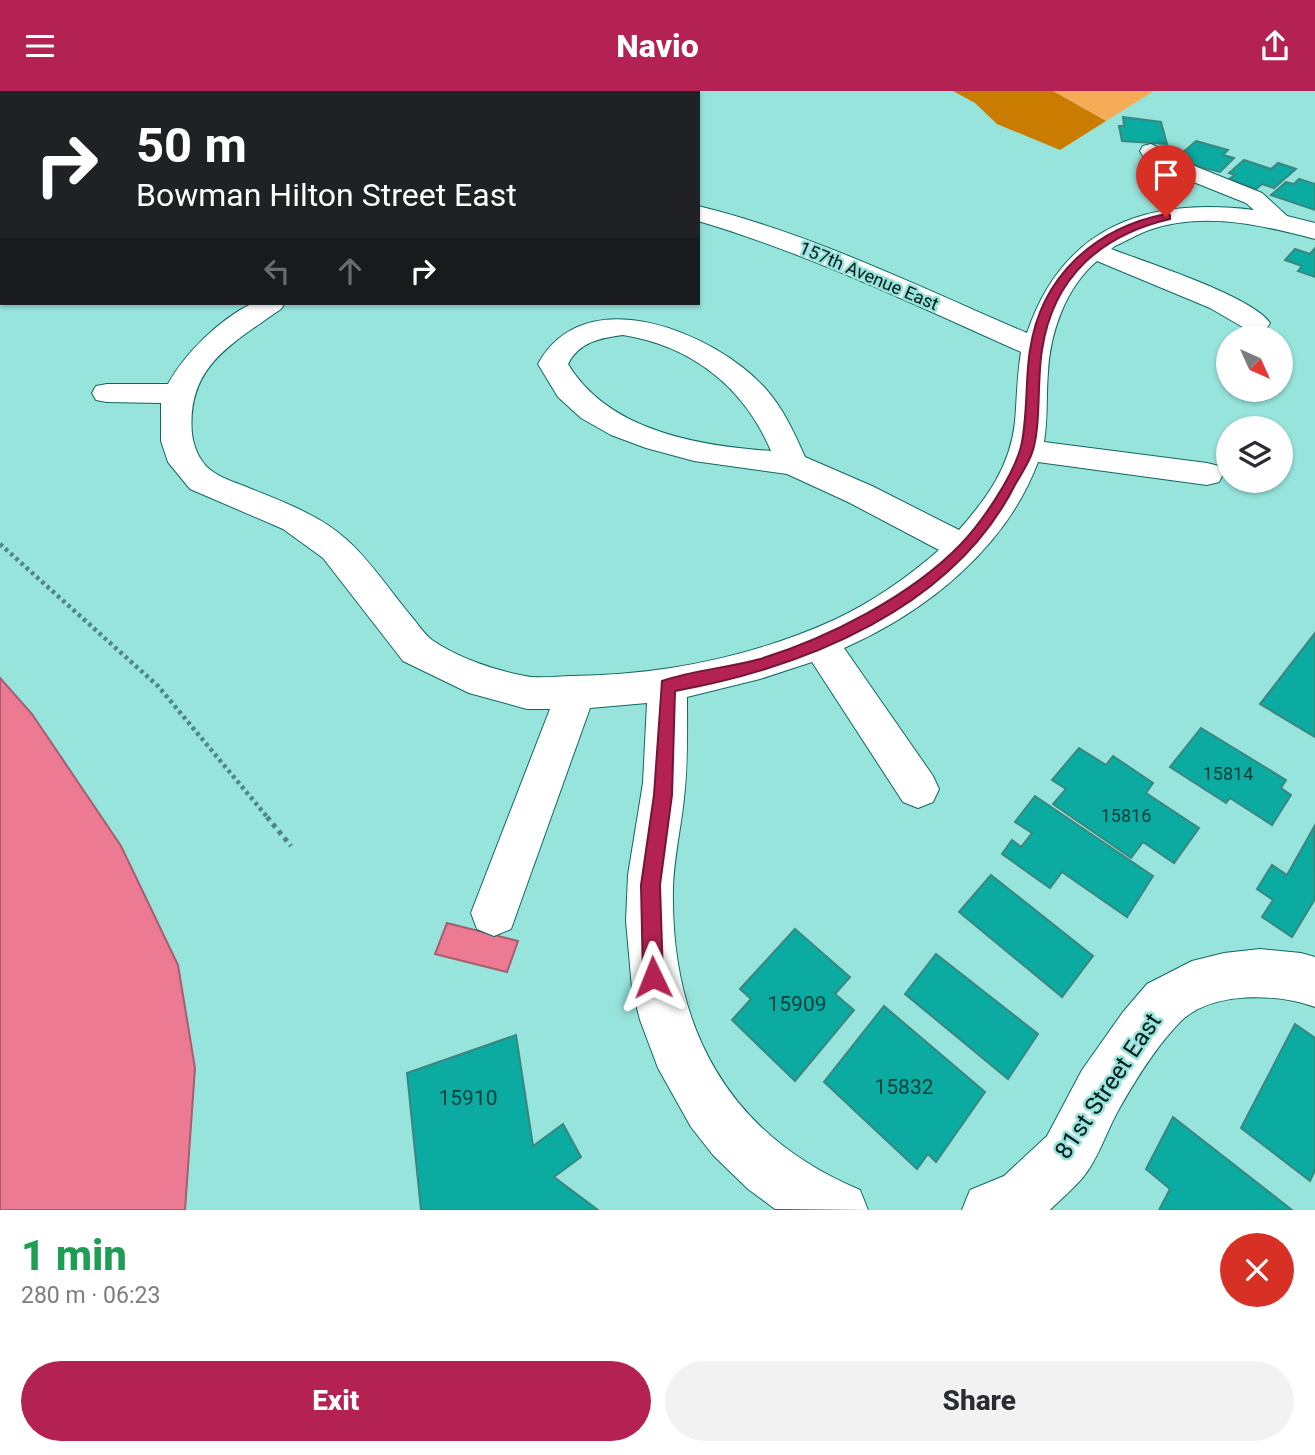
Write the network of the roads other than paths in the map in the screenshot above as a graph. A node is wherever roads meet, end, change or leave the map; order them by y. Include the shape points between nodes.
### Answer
1 (1151, 151) dead end
2 (700, 214) edge
3 (1280, 221) junction
4 (1315, 231) edge
5 (1092, 250) junction
6 (268, 305) edge
7 (1256, 323) dead end
8 (1036, 348) junction
9 (107, 393) dead end
10 (178, 394) junction
11 (1026, 450) junction
12 (793, 464) junction
13 (1207, 474) dead end
14 (965, 548) junction
15 (820, 643) junction
16 (667, 685) junction
17 (576, 692) junction
18 (918, 789) dead end
19 (494, 913) dead end
20 (1315, 982) edge
21 (840, 1210) edge
22 (990, 1210) edge

1 - 3 street via 1254,198
2 - 8 street, 157th Avenue East via 836,260
3 - 4 street
3 - 5 street via 1213,214 1166,217 1122,230
5 - 7 street via 1220,302
5 - 8 street via 1060,284
6 - 10 street via 217,342 192,368
8 - 11 street
9 - 10 street
10 - 17 street via 177,441 184,462 202,481 295,520 335,549 417,650 469,677 527,694
11 - 13 street
11 - 14 street via 996,510
12 - 12 street via 764,408 723,369 684,345 643,329 623,327 584,334 567,342 558,353 553,365 564,385 587,406 626,429 704,454
12 - 14 street
14 - 15 street via 919,587
15 - 16 street via 764,664
15 - 18 street
16 - 17 street
16 - 21 street via 663,795 650,885 653,977 665,1027 697,1089 756,1162 818,1204
17 - 19 street
20 - 22 street, 81st Street East via 1260,973 1224,977 1192,986 1165,1002 1101,1089 1066,1155 1023,1197

